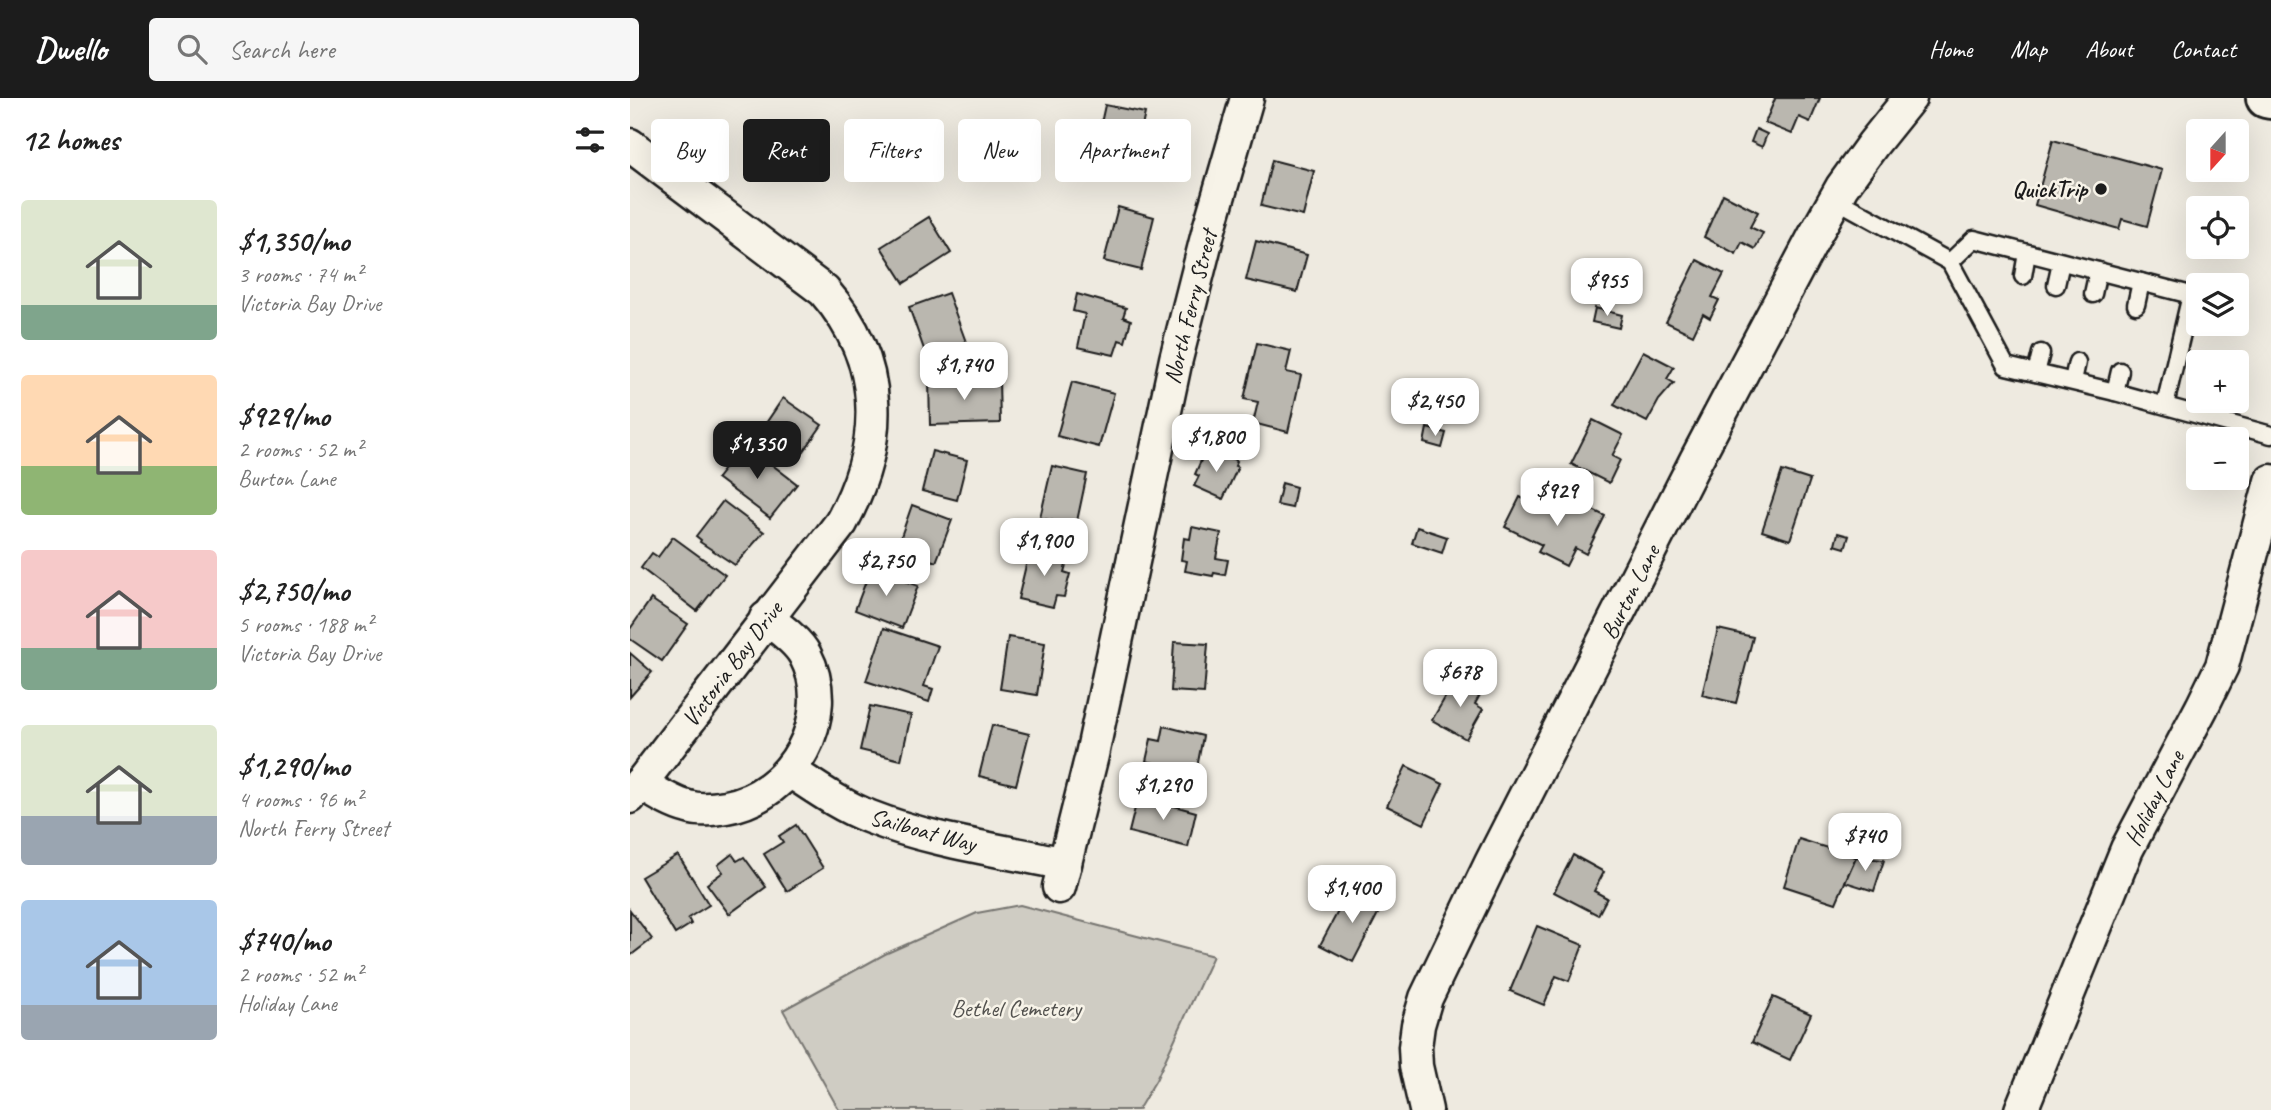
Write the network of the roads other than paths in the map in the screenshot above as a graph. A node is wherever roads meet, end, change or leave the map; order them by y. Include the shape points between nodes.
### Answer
1 (1247, 98) edge
2 (1910, 98) edge
3 (630, 145) edge
4 (1835, 199) junction
5 (2027, 253) junction
6 (1950, 262) junction
7 (2061, 262) junction
8 (2098, 271) junction
9 (2023, 276) dead end
10 (2141, 282) junction
11 (2056, 285) dead end
12 (2093, 294) dead end
13 (2136, 305) dead end
14 (2010, 344) dead end
15 (2041, 353) dead end
16 (2077, 362) dead end
17 (2006, 366) junction
18 (2120, 371) dead end
19 (2036, 373) junction
20 (2073, 381) junction
21 (2115, 392) junction
22 (2165, 405) junction
23 (2271, 435) edge
24 (2268, 501) edge
25 (766, 618) junction
26 (790, 771) junction
27 (635, 790) edge
28 (1062, 876) joint
29 (1426, 1110) edge
30 (2021, 1110) edge

1 - 28 street, North Ferry Street via 1176,359
2 - 4 street, Burton Lane
3 - 25 street, Victoria Bay Drive via 824,290 844,313 866,366 873,422 863,474 841,523
4 - 6 lane
4 - 29 street, Burton Lane via 1696,460 1426,998 1415,1047
5 - 6 lane via 1974,239
5 - 7 lane
5 - 9 lane
6 - 17 lane
7 - 8 lane
7 - 11 lane
8 - 10 lane
8 - 12 lane
10 - 13 lane
10 - 22 lane via 2191,295
14 - 17 lane
15 - 19 lane
16 - 20 lane
17 - 19 lane
18 - 21 lane
19 - 20 lane
20 - 21 lane
21 - 22 lane
22 - 23 lane
24 - 30 street, Holiday Lane via 2222,666 2127,849
25 - 26 street via 804,652 816,690 811,730
25 - 27 street, Victoria Bay Drive
26 - 27 street via 753,799 712,809 689,808
26 - 28 street, Sailboat Way via 836,802 903,829

